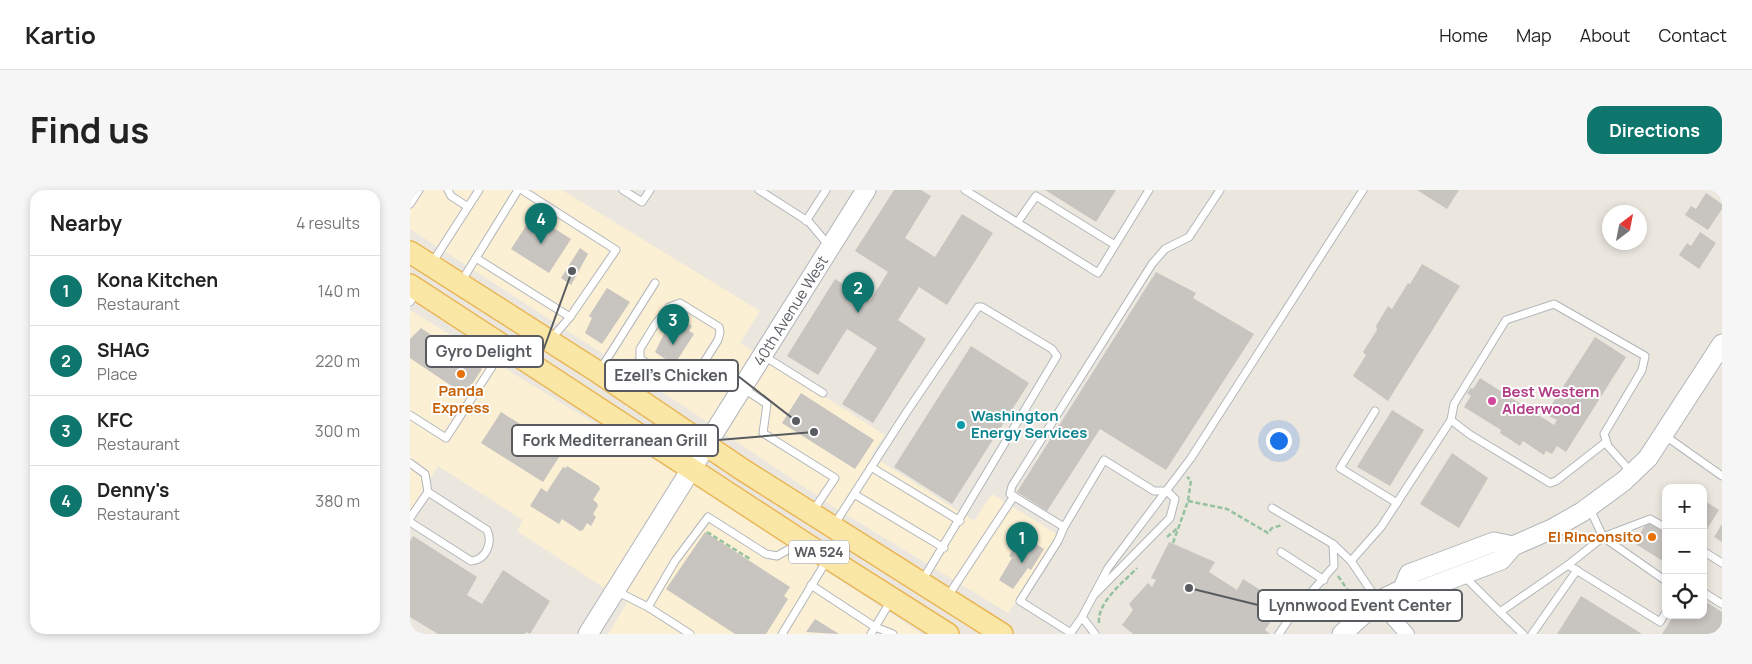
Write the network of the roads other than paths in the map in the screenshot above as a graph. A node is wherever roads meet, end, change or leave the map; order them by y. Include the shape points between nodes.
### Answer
1 (418, 190) edge
2 (448, 190) edge
3 (479, 190) edge
4 (520, 190) edge
5 (623, 190) edge
6 (650, 190) edge
7 (759, 190) edge
8 (826, 190) edge
9 (866, 190) edge
10 (965, 190) edge
11 (1149, 190) edge
12 (1220, 190) edge
13 (1363, 190) edge
14 (410, 204) edge
15 (468, 207) junction
16 (806, 221) junction
17 (1017, 223) junction
18 (1115, 245) junction
19 (830, 247) junction
20 (410, 252) edge
21 (476, 258) junction
22 (432, 264) junction
23 (461, 282) junction
24 (655, 283) dead end
25 (413, 292) edge
26 (570, 317) junction
27 (550, 340) junction
28 (1722, 344) edge
29 (505, 346) junction
30 (764, 356) junction
31 (640, 359) junction
32 (704, 363) junction
33 (598, 372) junction
34 (622, 388) junction
35 (743, 389) junction
36 (823, 393) dead end
37 (1375, 411) dead end
38 (410, 415) edge
39 (1451, 420) junction
40 (1664, 435) junction
41 (1606, 442) junction
42 (707, 447) junction
43 (410, 463) edge
44 (872, 467) junction
45 (693, 470) junction
46 (1632, 473) junction
47 (1722, 476) edge
48 (1167, 491) junction
49 (428, 492) junction
50 (854, 494) junction
51 (1014, 496) junction
52 (1397, 502) junction
53 (1589, 507) junction
54 (1272, 508) dead end
55 (811, 513) junction
56 (410, 518) edge
57 (960, 521) junction
58 (410, 522) edge
59 (1662, 526) edge
60 (833, 527) junction
61 (1064, 527) junction
62 (1603, 538) junction
63 (803, 542) junction
64 (1333, 544) junction
65 (1513, 546) junction
66 (944, 548) junction
67 (1282, 552) dead end
68 (1707, 554) edge
69 (828, 558) junction
70 (1351, 561) junction
71 (1722, 563) edge
72 (1568, 565) junction
73 (1577, 570) junction
74 (1461, 573) junction
75 (1662, 578) edge
76 (1324, 580) junction
77 (921, 583) junction
78 (811, 585) junction
79 (1403, 589) junction
80 (616, 591) junction
81 (1094, 595) junction
82 (1707, 595) edge
83 (892, 599) junction
84 (947, 599) junction
85 (1378, 601) junction
86 (1722, 604) edge
87 (648, 607) junction
88 (1500, 612) junction
89 (1082, 617) junction
90 (1662, 619) edge
91 (875, 627) junction
92 (1071, 633) edge
93 (588, 634) edge
94 (690, 634) edge
95 (782, 634) edge
96 (870, 634) edge
97 (894, 634) edge
98 (948, 634) edge
99 (1002, 634) edge
100 (1095, 634) edge
101 (1279, 634) edge
102 (1342, 634) edge
103 (1407, 634) edge
104 (1523, 634) edge
105 (1532, 634) edge

1 - 14 lane
2 - 15 lane via 451,196
3 - 15 lane
4 - 21 lane
4 - 26 lane via 616,250
5 - 6 lane via 642,202
7 - 16 lane
8 - 16 lane
9 - 19 main road, 40th Avenue West
10 - 17 lane
11 - 18 lane
12 - 51 lane via 1189,237 1165,250 1152,264 1012,486 1010,494
13 - 48 lane
15 - 22 lane
16 - 19 lane
17 - 18 lane via 1036,196
17 - 18 lane via 1098,274
19 - 30 main road, 40th Avenue West
20 - 22 main road, WA 524
21 - 23 lane
21 - 26 lane
22 - 23 main road, WA 524
23 - 27 main road, WA 524
24 - 33 lane
25 - 29 main road, WA 524
26 - 27 lane
27 - 33 main road, WA 524
28 - 40 main road
29 - 38 lane via 446,438
29 - 45 main road, WA 524
30 - 35 main road, 40th Avenue West
30 - 36 lane
31 - 32 lane via 684,386 689,386
31 - 32 lane via 640,349 654,326 669,307 680,303 719,327 718,340
31 - 34 lane
32 - 35 lane
33 - 34 main road, WA 524
34 - 42 main road, WA 524
35 - 42 main road, 40th Avenue West
35 - 55 lane via 767,404 763,433 835,478
37 - 52 lane via 1340,468
39 - 41 lane via 1477,440 1550,483
39 - 41 lane via 1454,404 1506,320 1554,304 1645,356 1642,370 1604,434
39 - 52 lane
40 - 46 main road via 1648,458
40 - 47 lane
41 - 46 lane
42 - 45 main road, 40th Avenue West
42 - 55 main road, WA 524
43 - 49 lane via 425,474
44 - 50 lane
44 - 57 lane
44 - 57 lane via 979,306 1052,349 1057,356
45 - 63 main road, WA 524
45 - 80 main road, 40th Avenue West
46 - 53 main road
48 - 61 lane via 1154,491 1104,460
48 - 81 lane via 1108,568
48 - 81 lane via 1175,499 1170,518
49 - 56 lane
49 - 58 lane via 487,530 490,544 482,558 471,562
50 - 60 lane
50 - 66 lane
51 - 61 lane
51 - 84 lane
52 - 70 lane via 1381,527
53 - 62 lane
53 - 65 main road via 1552,529
54 - 64 lane
55 - 60 main road, WA 524
57 - 66 lane
59 - 62 lane via 1650,519
60 - 77 main road, WA 524
61 - 92 lane via 1020,600
62 - 72 lane
62 - 75 lane
63 - 69 main road, WA 524
63 - 87 lane via 776,556 766,554 708,517 675,561
64 - 70 lane
64 - 76 lane via 1334,566
65 - 74 main road via 1501,560
65 - 79 main road via 1494,542 1461,553 1409,574
66 - 77 lane
67 - 76 lane
68 - 71 lane
69 - 78 lane
69 - 83 main road, WA 524
70 - 85 lane
72 - 73 lane
72 - 88 lane
73 - 90 lane via 1660,622
73 - 105 lane
74 - 79 main road via 1418,591
74 - 88 lane
76 - 101 lane via 1293,613
77 - 84 main road, WA 524
78 - 91 lane
78 - 95 lane
79 - 85 main road
80 - 87 lane
80 - 93 main road, 40th Avenue West
81 - 89 lane
82 - 86 lane
83 - 91 lane
83 - 98 main road, WA 524
84 - 99 main road, WA 524
85 - 102 main road
85 - 103 street
87 - 94 lane
88 - 104 lane
89 - 92 lane
89 - 100 lane
91 - 96 lane
91 - 97 lane

